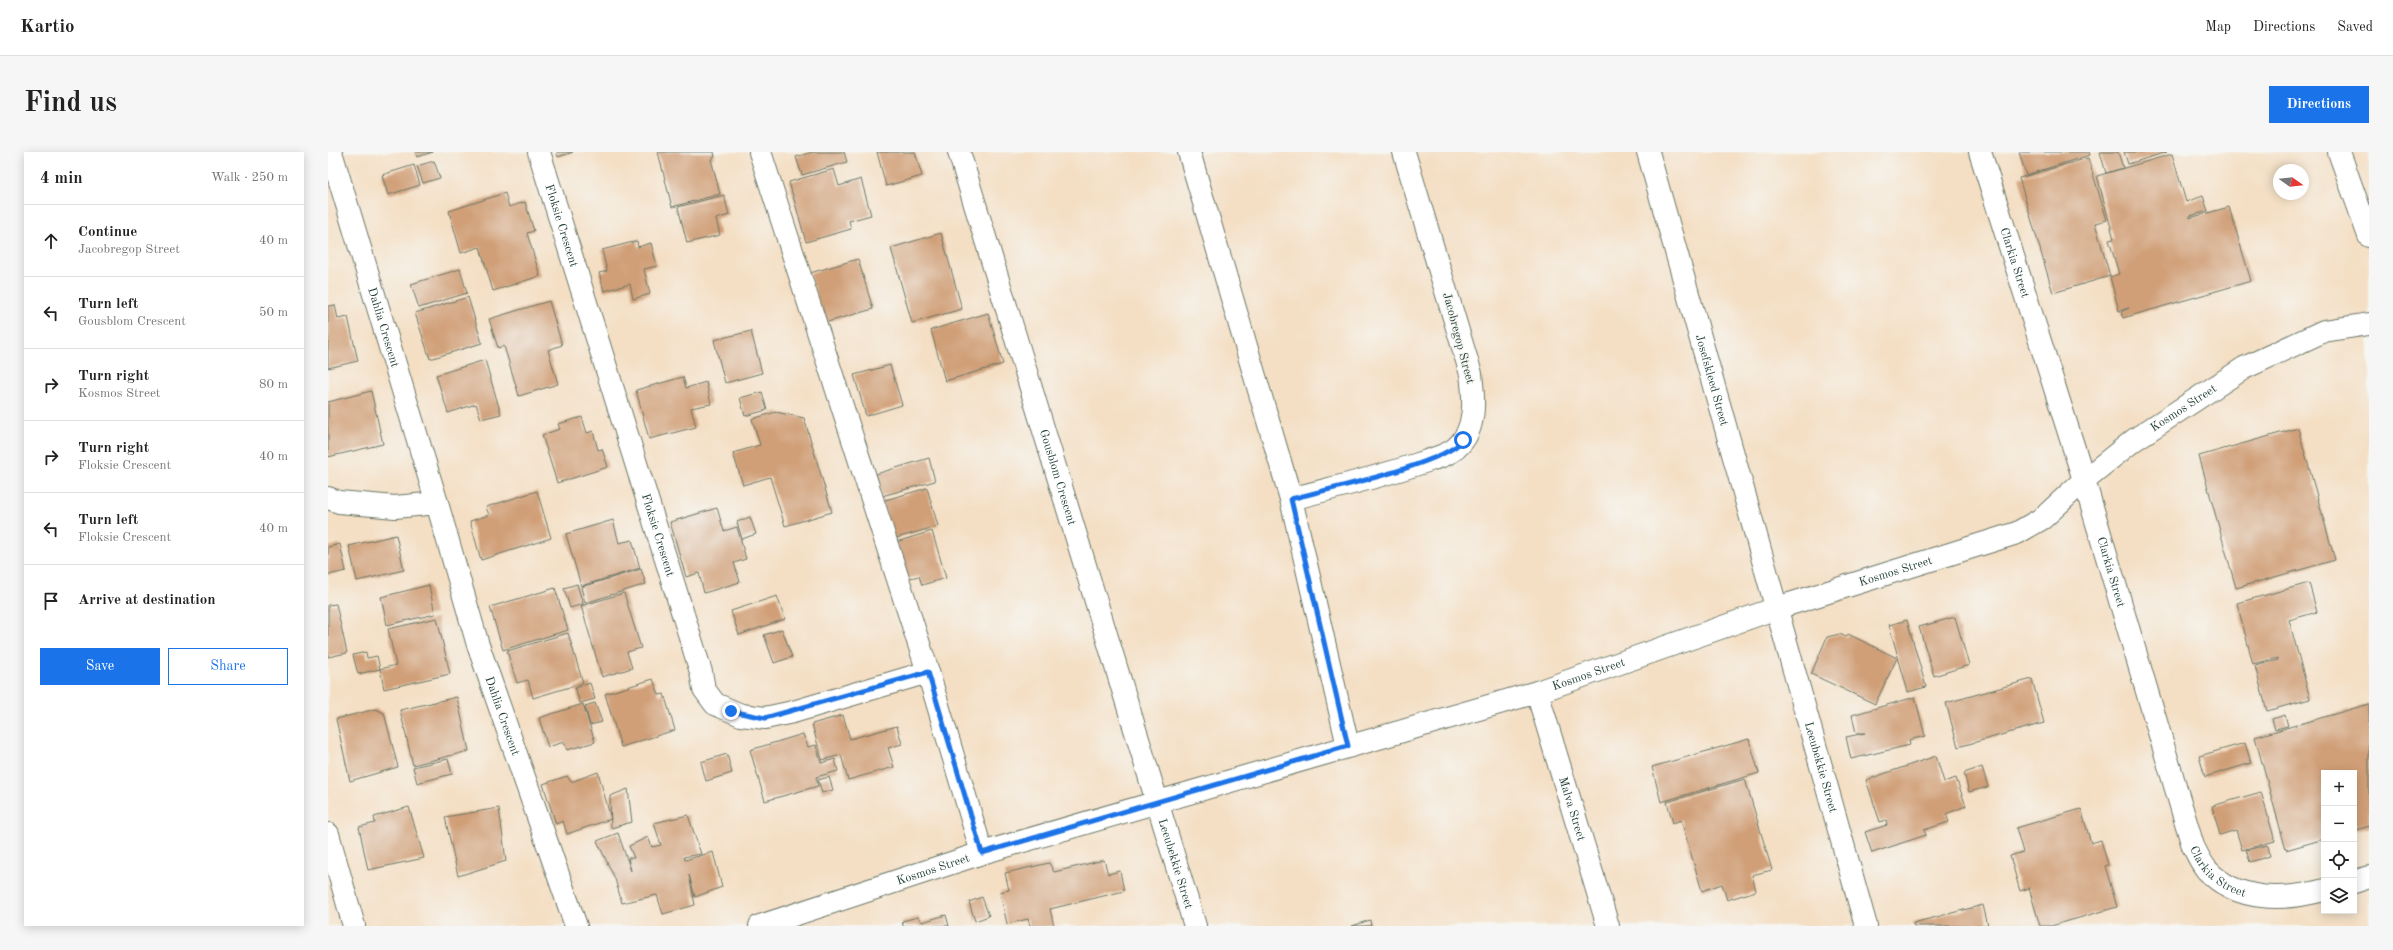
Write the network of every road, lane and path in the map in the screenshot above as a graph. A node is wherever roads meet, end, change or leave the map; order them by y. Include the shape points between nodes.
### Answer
1 (331, 152) edge
2 (538, 152) edge
3 (760, 152) edge
4 (959, 152) edge
5 (1188, 152) edge
6 (1404, 152) edge
7 (1648, 152) edge
8 (1980, 152) edge
9 (2339, 152) edge
10 (2369, 236) edge
11 (2369, 324) edge
12 (2084, 480) junction
13 (328, 498) edge
14 (1291, 499) junction
15 (437, 503) junction
16 (1777, 608) junction
17 (928, 672) junction
18 (1537, 692) junction
19 (1348, 746) junction
20 (1157, 802) junction
21 (328, 834) edge
22 (982, 853) junction
23 (2369, 877) edge
24 (2357, 881) edge
25 (2321, 890) edge
26 (767, 925) edge
27 (354, 926) edge
28 (576, 926) edge
29 (1195, 926) edge
30 (1608, 926) edge
31 (1866, 926) edge

1 - 15 street, Dahlia Crescent
2 - 17 street, Floksie Crescent via 704,689 715,704 741,714 765,718
3 - 17 street
4 - 20 street, Gousblom Crescent
5 - 14 street
6 - 14 street, Jacobregop Street via 1470,374 1474,409 1467,431 1457,447 1444,455 1400,470
7 - 16 street, Josefskleed Street
8 - 12 street, Clarkia Street
9 - 10 street
11 - 12 street, Kosmos Street via 2324,331 2244,368 2134,440
12 - 16 street, Kosmos Street via 2043,518 2017,533
12 - 25 street, Clarkia Street via 2192,846 2206,868 2226,886 2267,898
13 - 15 street via 339,502 395,507 425,502
14 - 19 street
15 - 28 street, Dahlia Crescent via 478,645
16 - 18 street, Kosmos Street
16 - 31 street, Leeubekkie Street
17 - 22 street
18 - 19 street, Kosmos Street
18 - 30 street, Malva Street
19 - 20 street, Kosmos Street
20 - 22 street, Kosmos Street
20 - 29 street, Leeubekkie Street
21 - 27 street
22 - 26 street, Kosmos Street
23 - 24 street

